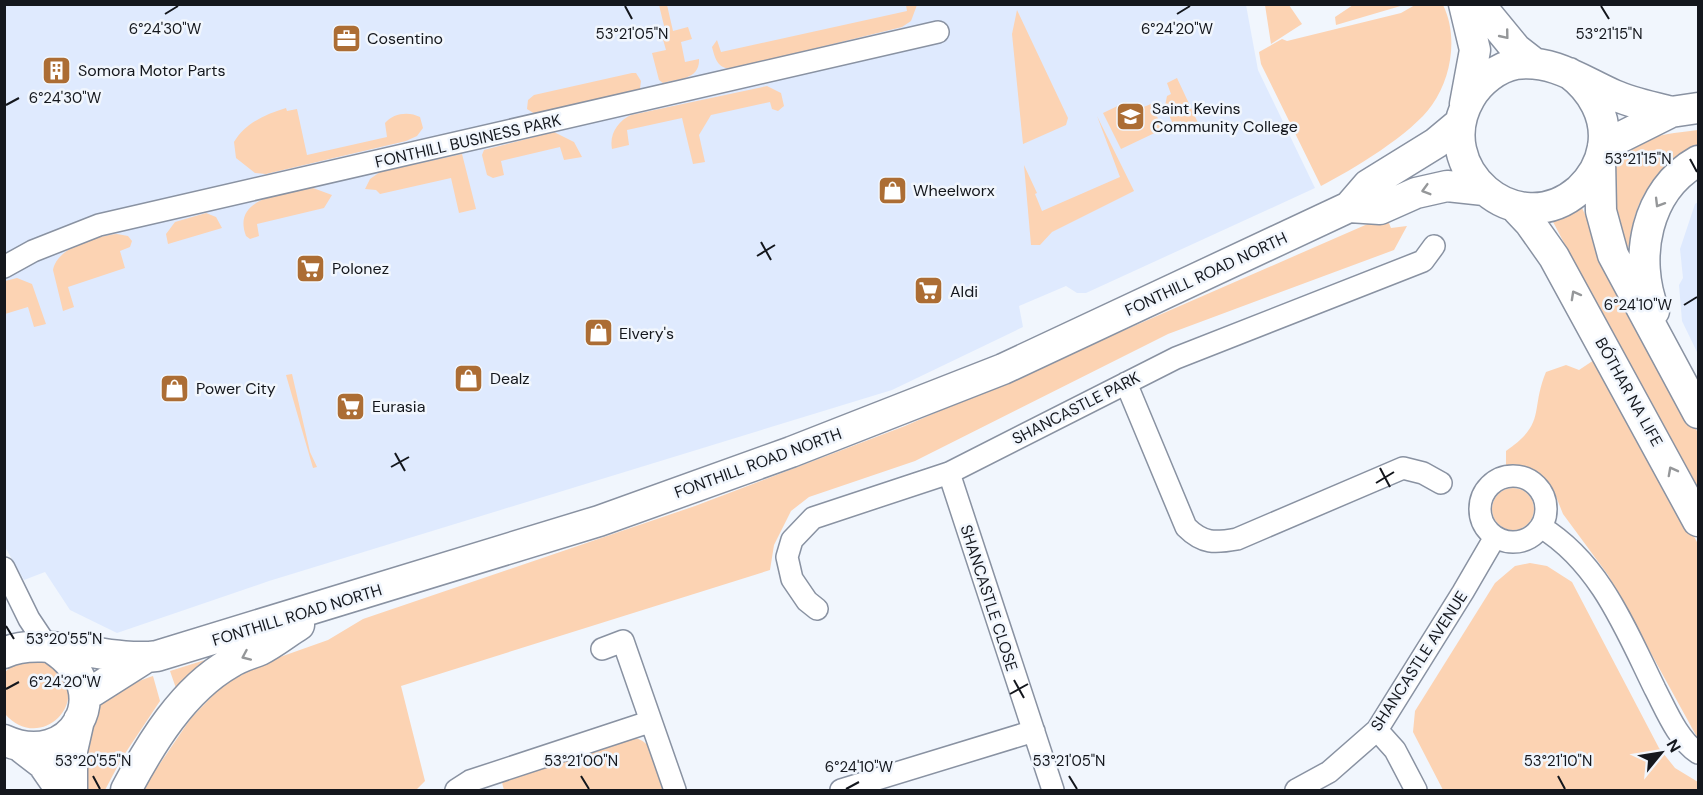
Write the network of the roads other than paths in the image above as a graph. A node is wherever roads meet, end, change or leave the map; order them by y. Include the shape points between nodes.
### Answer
1 (1464, 4) edge
2 (1479, 4) edge
3 (938, 32) dead end
4 (1534, 63) junction
5 (1569, 73) junction
6 (1685, 110) edge
7 (1462, 115) junction
8 (1602, 153) junction
9 (1698, 161) edge
10 (1484, 190) junction
11 (1514, 206) junction
12 (1349, 207) junction
13 (1434, 246) dead end
14 (4, 267) edge
15 (1126, 383) junction
16 (1684, 386) junction
17 (1698, 413) edge
18 (949, 473) junction
19 (1441, 483) dead end
20 (1698, 521) edge
21 (1541, 526) junction
22 (1495, 537) junction
23 (4, 568) edge
24 (332, 604) junction
25 (817, 609) dead end
26 (50, 647) junction
27 (602, 649) dead end
28 (4, 653) edge
29 (145, 658) junction
30 (82, 708) junction
31 (650, 722) junction
32 (1377, 730) junction
33 (1034, 731) junction
34 (13, 743) edge
35 (1698, 753) edge
36 (61, 790) edge
37 (72, 790) edge
38 (126, 790) edge
39 (456, 790) edge
40 (675, 790) edge
41 (841, 790) edge
42 (1053, 790) edge
43 (1296, 790) edge
44 (1416, 790) edge

1 - 7 main road via 1475,50
2 -> 4 main road via 1516,49
3 - 14 street, FONTHILL BUSINESS PARK via 99,225
4 - 5 main road, FONTHILL ROAD NORTH
4 - 7 main road, FONTHILL ROAD NORTH via 1513,65 1491,75 1474,91
5 - 6 main road, FONTHILL ROAD NORTH via 1616,96
5 - 8 main road, FONTHILL ROAD NORTH via 1589,91 1599,110 1604,131
6 - 8 main road, FONTHILL ROAD NORTH
7 - 10 main road, FONTHILL ROAD NORTH via 1461,154 1471,176
7 - 12 main road, FONTHILL ROAD NORTH via 1437,143 1368,185
8 - 11 main road, FONTHILL ROAD NORTH via 1587,183 1572,196 1553,205
8 - 16 main road via 1601,211 1613,255
9 -> 16 main road via 1672,184 1655,208 1645,237 1646,292
10 - 11 main road, FONTHILL ROAD NORTH
10 -> 12 main road, FONTHILL ROAD NORTH via 1439,187 1380,209
20 -> 11 main road, BÓTHAR NA LIFE via 1554,257
12 - 24 main road, FONTHILL ROAD NORTH via 1014,364 791,453 599,521
13 - 15 street, SHANCASTLE PARK via 1423,261 1176,358
15 - 18 street, SHANCASTLE PARK
15 - 19 street via 1186,527 1209,544 1237,539 1402,468
16 - 17 main road
18 - 25 street, SHANCASTLE PARK via 813,518 802,527 792,540 787,557 792,579
18 - 33 street, SHANCASTLE CLOSE
21 - 22 street via 1525,540 1504,541
21 - 22 street via 1545,517 1544,496 1530,480 1510,475 1491,484 1481,501 1482,521
21 - 35 street via 1573,550 1601,586 1665,710
22 - 32 street, SHANCASTLE AVENUE
23 - 26 street via 29,619
24 - 29 main road, FONTHILL ROAD NORTH
24 -> 38 main road via 262,649 230,663 199,686 169,721
26 - 28 main road, FONTHILL ROAD NORTH via 30,644
26 - 29 main road, FONTHILL ROAD NORTH
26 - 30 main road via 77,669
27 - 31 street via 623,641
29 - 30 main road, FONTHILL ROAD NORTH
30 - 34 main road, FONTHILL ROAD NORTH via 67,736 53,744 38,748
30 - 37 main road via 72,751
31 - 39 street via 470,781
31 - 40 street
32 - 43 street, SHANCASTLE AVENUE via 1329,772
32 - 44 street via 1395,750
33 - 41 street
33 - 42 street, SHANCASTLE CLOSE
34 - 36 main road via 43,764

